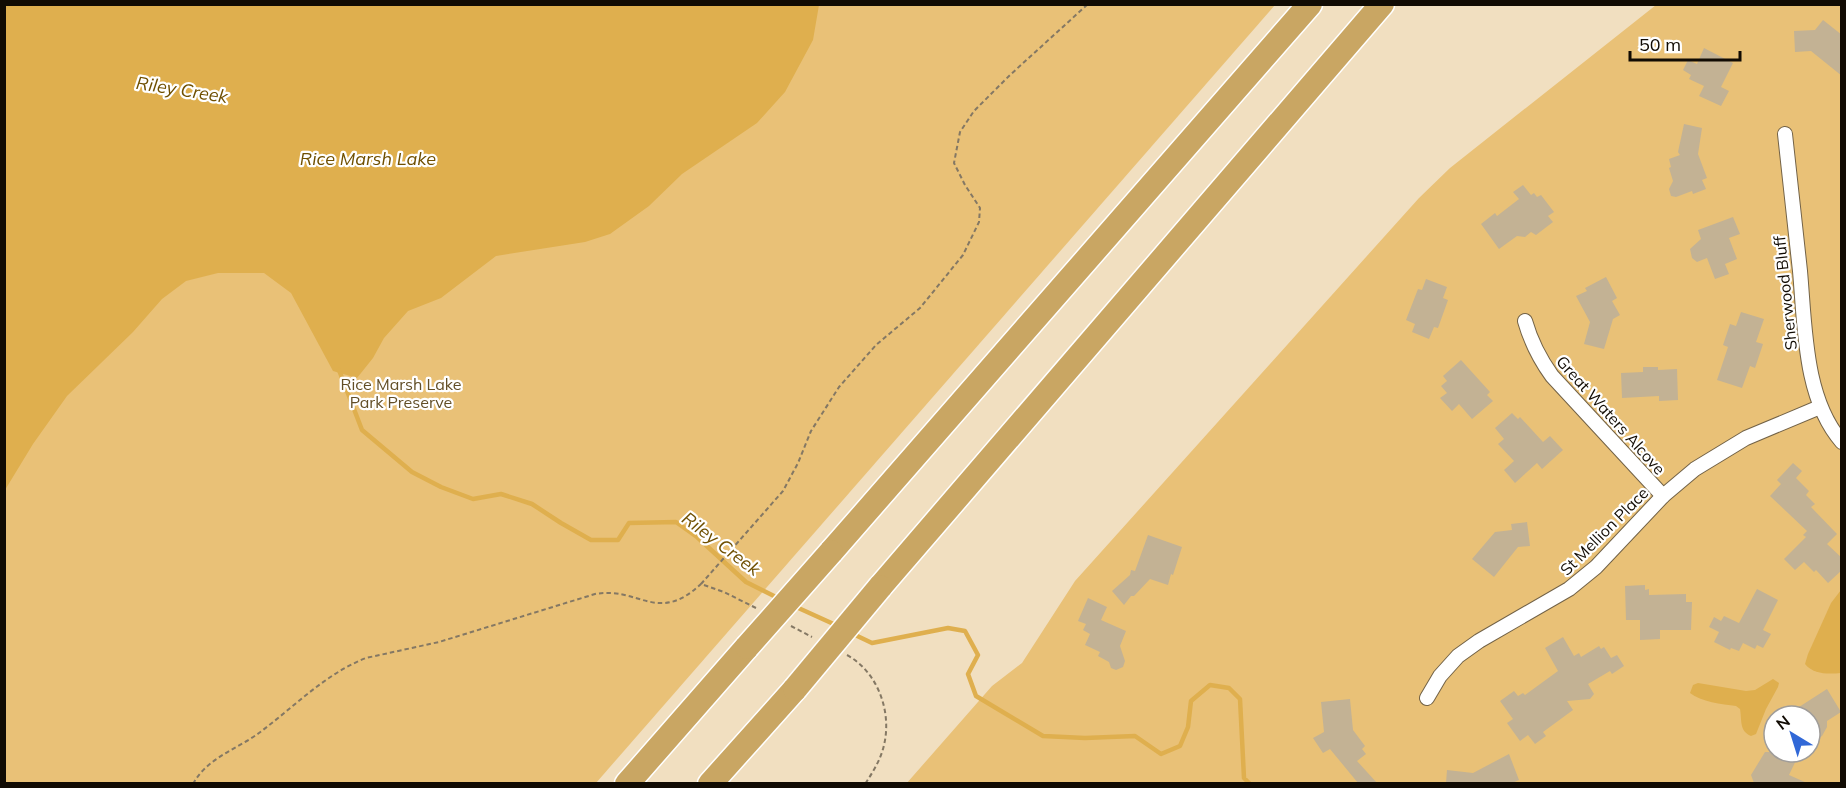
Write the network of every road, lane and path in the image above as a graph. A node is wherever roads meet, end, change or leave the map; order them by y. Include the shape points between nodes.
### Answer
1 (1088, 4) edge
2 (1310, 4) edge
3 (1382, 4) edge
4 (1785, 134) dead end
5 (1525, 321) dead end
6 (1820, 407) junction
7 (1842, 442) edge
8 (1663, 496) junction
9 (710, 575) dead end
10 (700, 584) dead end
11 (1427, 698) dead end
12 (193, 783) edge
13 (627, 783) edge
14 (711, 783) edge

1 - 9 path via 1010,75 974,111 960,132 954,163 980,208 979,222 963,255 920,308 876,345 839,387 811,431 783,491
2 - 13 highway, bridge
3 - 14 highway, bridge
4 - 6 street, Sherwood Bluff via 1809,361
5 - 8 street, Great Waters Alcove via 1530,342 1552,376
6 - 7 street, Sherwood Bluff
6 - 8 street, St Mellion Place via 1730,447
8 - 11 street, St Mellion Place via 1596,567 1569,589 1458,656
10 - 12 path via 681,599 667,603 616,593 595,594 439,642 366,658 332,676 258,734 206,766

